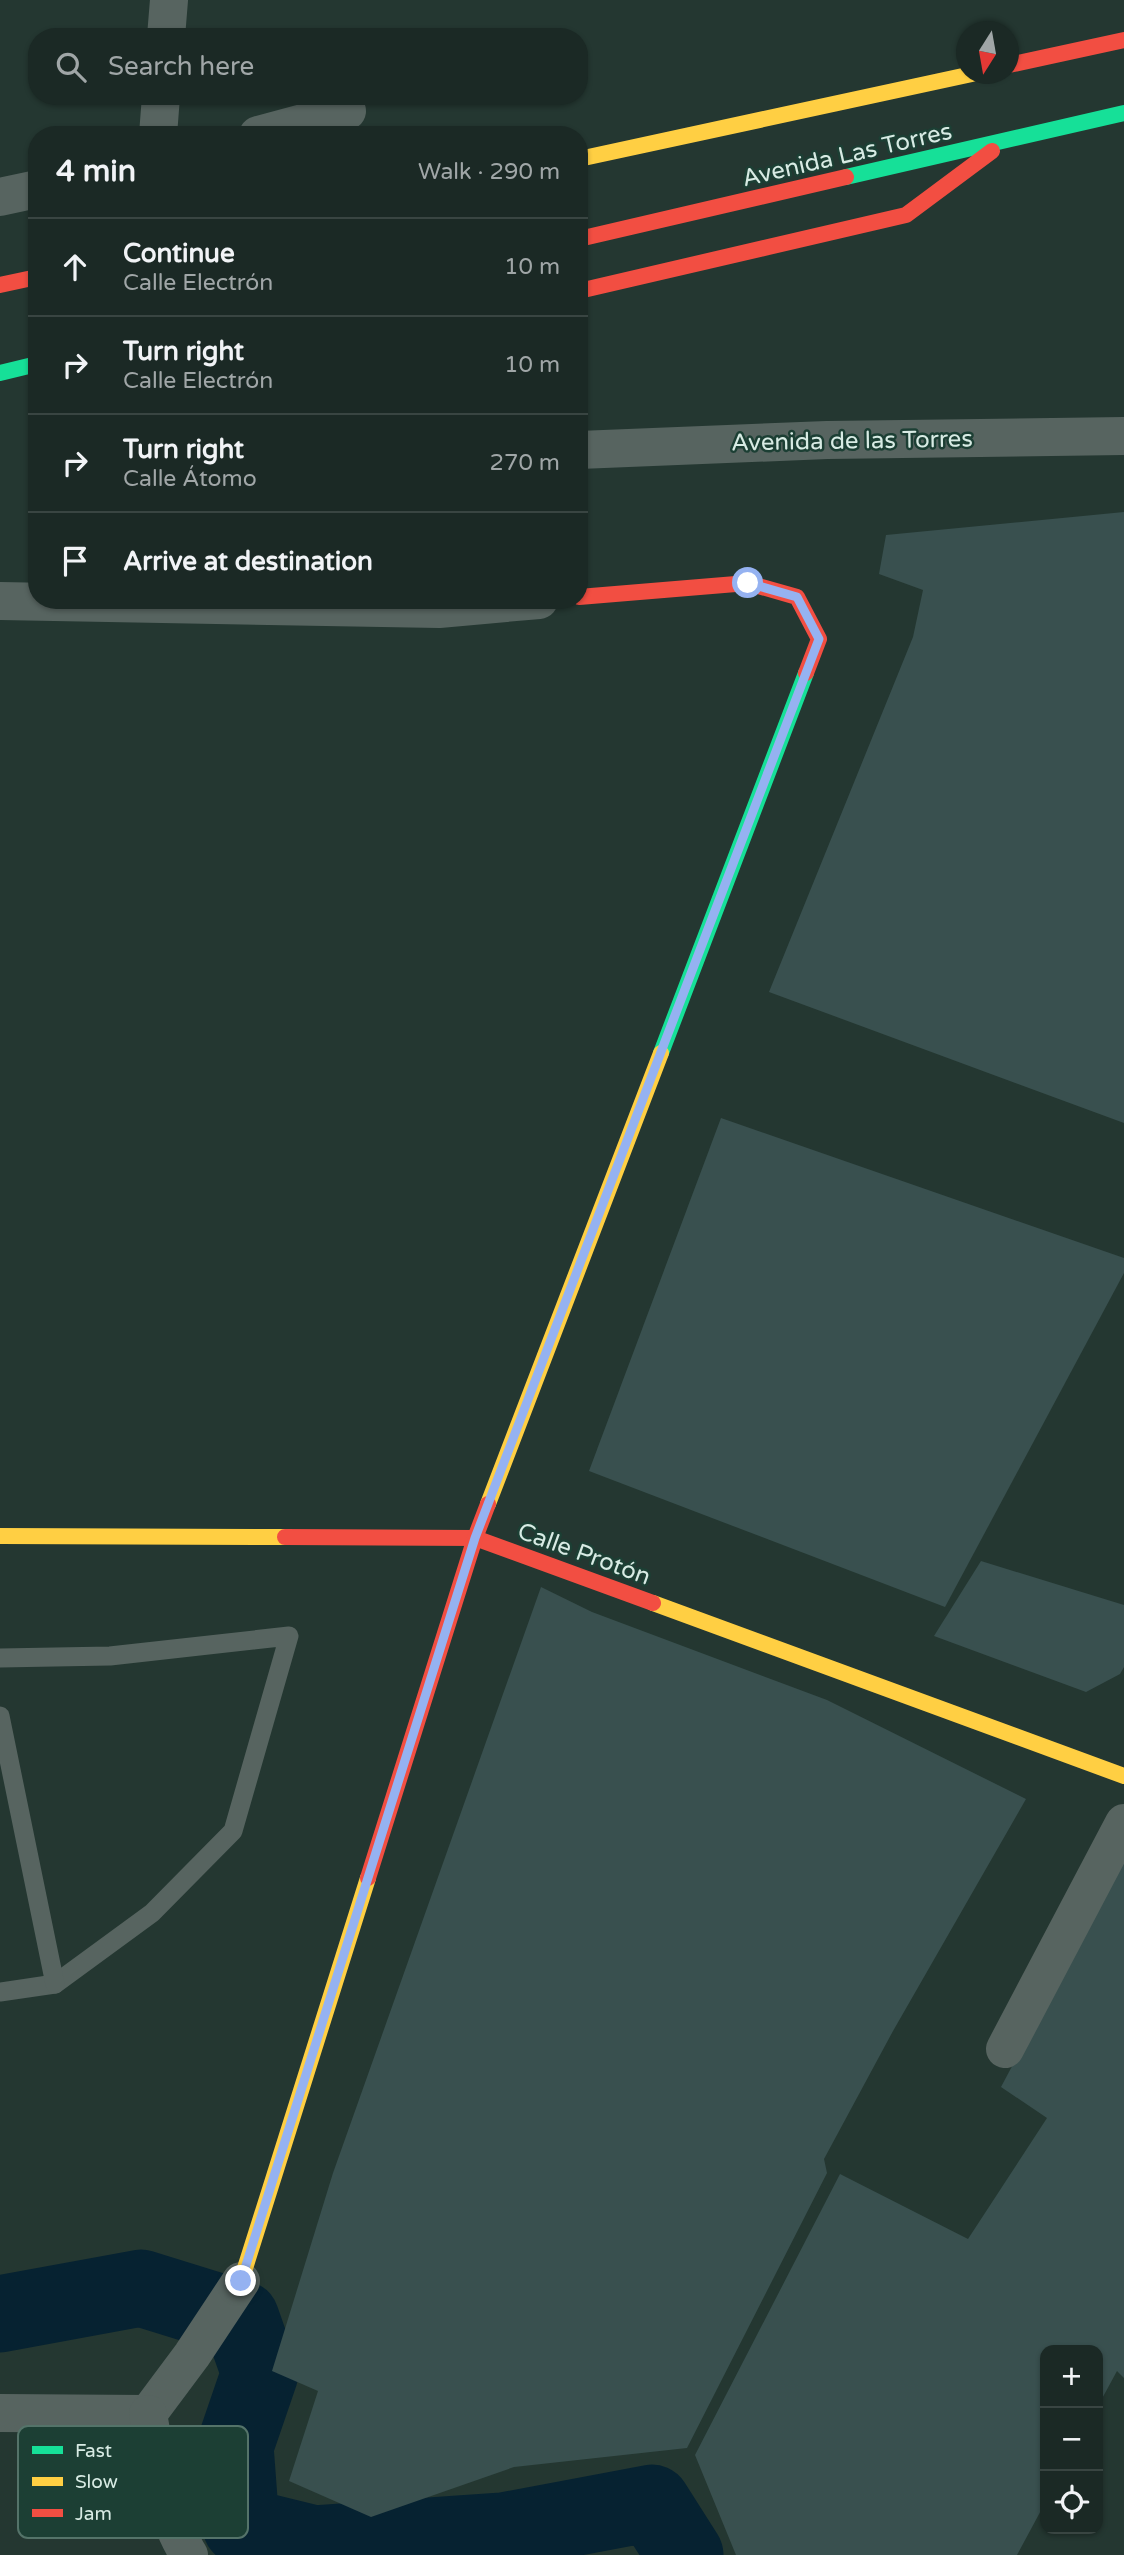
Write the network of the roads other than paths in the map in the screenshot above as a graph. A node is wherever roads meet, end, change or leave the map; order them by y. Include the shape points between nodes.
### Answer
1 (169, 0) edge
2 (167, 28) edge
3 (1124, 40) edge
4 (1019, 63) edge
5 (956, 77) edge
6 (160, 105) edge
7 (347, 111) dead end
8 (1124, 113) edge
9 (159, 126) edge
10 (291, 126) edge
11 (1004, 142) junction
12 (588, 157) edge
13 (28, 191) edge
14 (0, 197) edge
15 (588, 237) edge
16 (28, 279) edge
17 (0, 285) edge
18 (588, 289) edge
19 (28, 366) edge
20 (0, 373) edge
21 (1124, 436) edge
22 (588, 450) edge
23 (588, 596) edge
24 (0, 601) edge
25 (28, 602) edge
26 (0, 1536) edge
27 (475, 1538) junction
28 (0, 1658) edge
29 (0, 1716) edge
30 (1124, 1776) edge
31 (1124, 1823) edge
32 (55, 1984) junction
33 (0, 1992) edge
34 (1004, 2049) dead end
35 (241, 2281) joint
36 (0, 2413) edge
37 (149, 2414) junction
38 (151, 2426) edge
39 (179, 2538) edge
40 (189, 2555) edge

1 - 2 street
3 - 4 main road
5 - 12 main road
6 - 9 street
7 - 10 street
8 - 11 main road, Avenida Las Torres
11 - 15 main road, Avenida Las Torres
11 - 18 main road via 906,215
13 - 14 street
16 - 17 main road
19 - 20 main road
21 - 22 street, Avenida de las Torres via 827,440
23 - 27 main road via 748,583 797,597 819,639
24 - 25 street
26 - 27 main road, Calle Protón
27 - 30 main road, Calle Protón
27 - 35 main road
28 - 32 lane via 110,1656 289,1636 233,1831 152,1913
29 - 32 lane
31 - 34 street
32 - 33 lane
35 - 37 street
36 - 37 street
37 - 38 street
39 - 40 street

